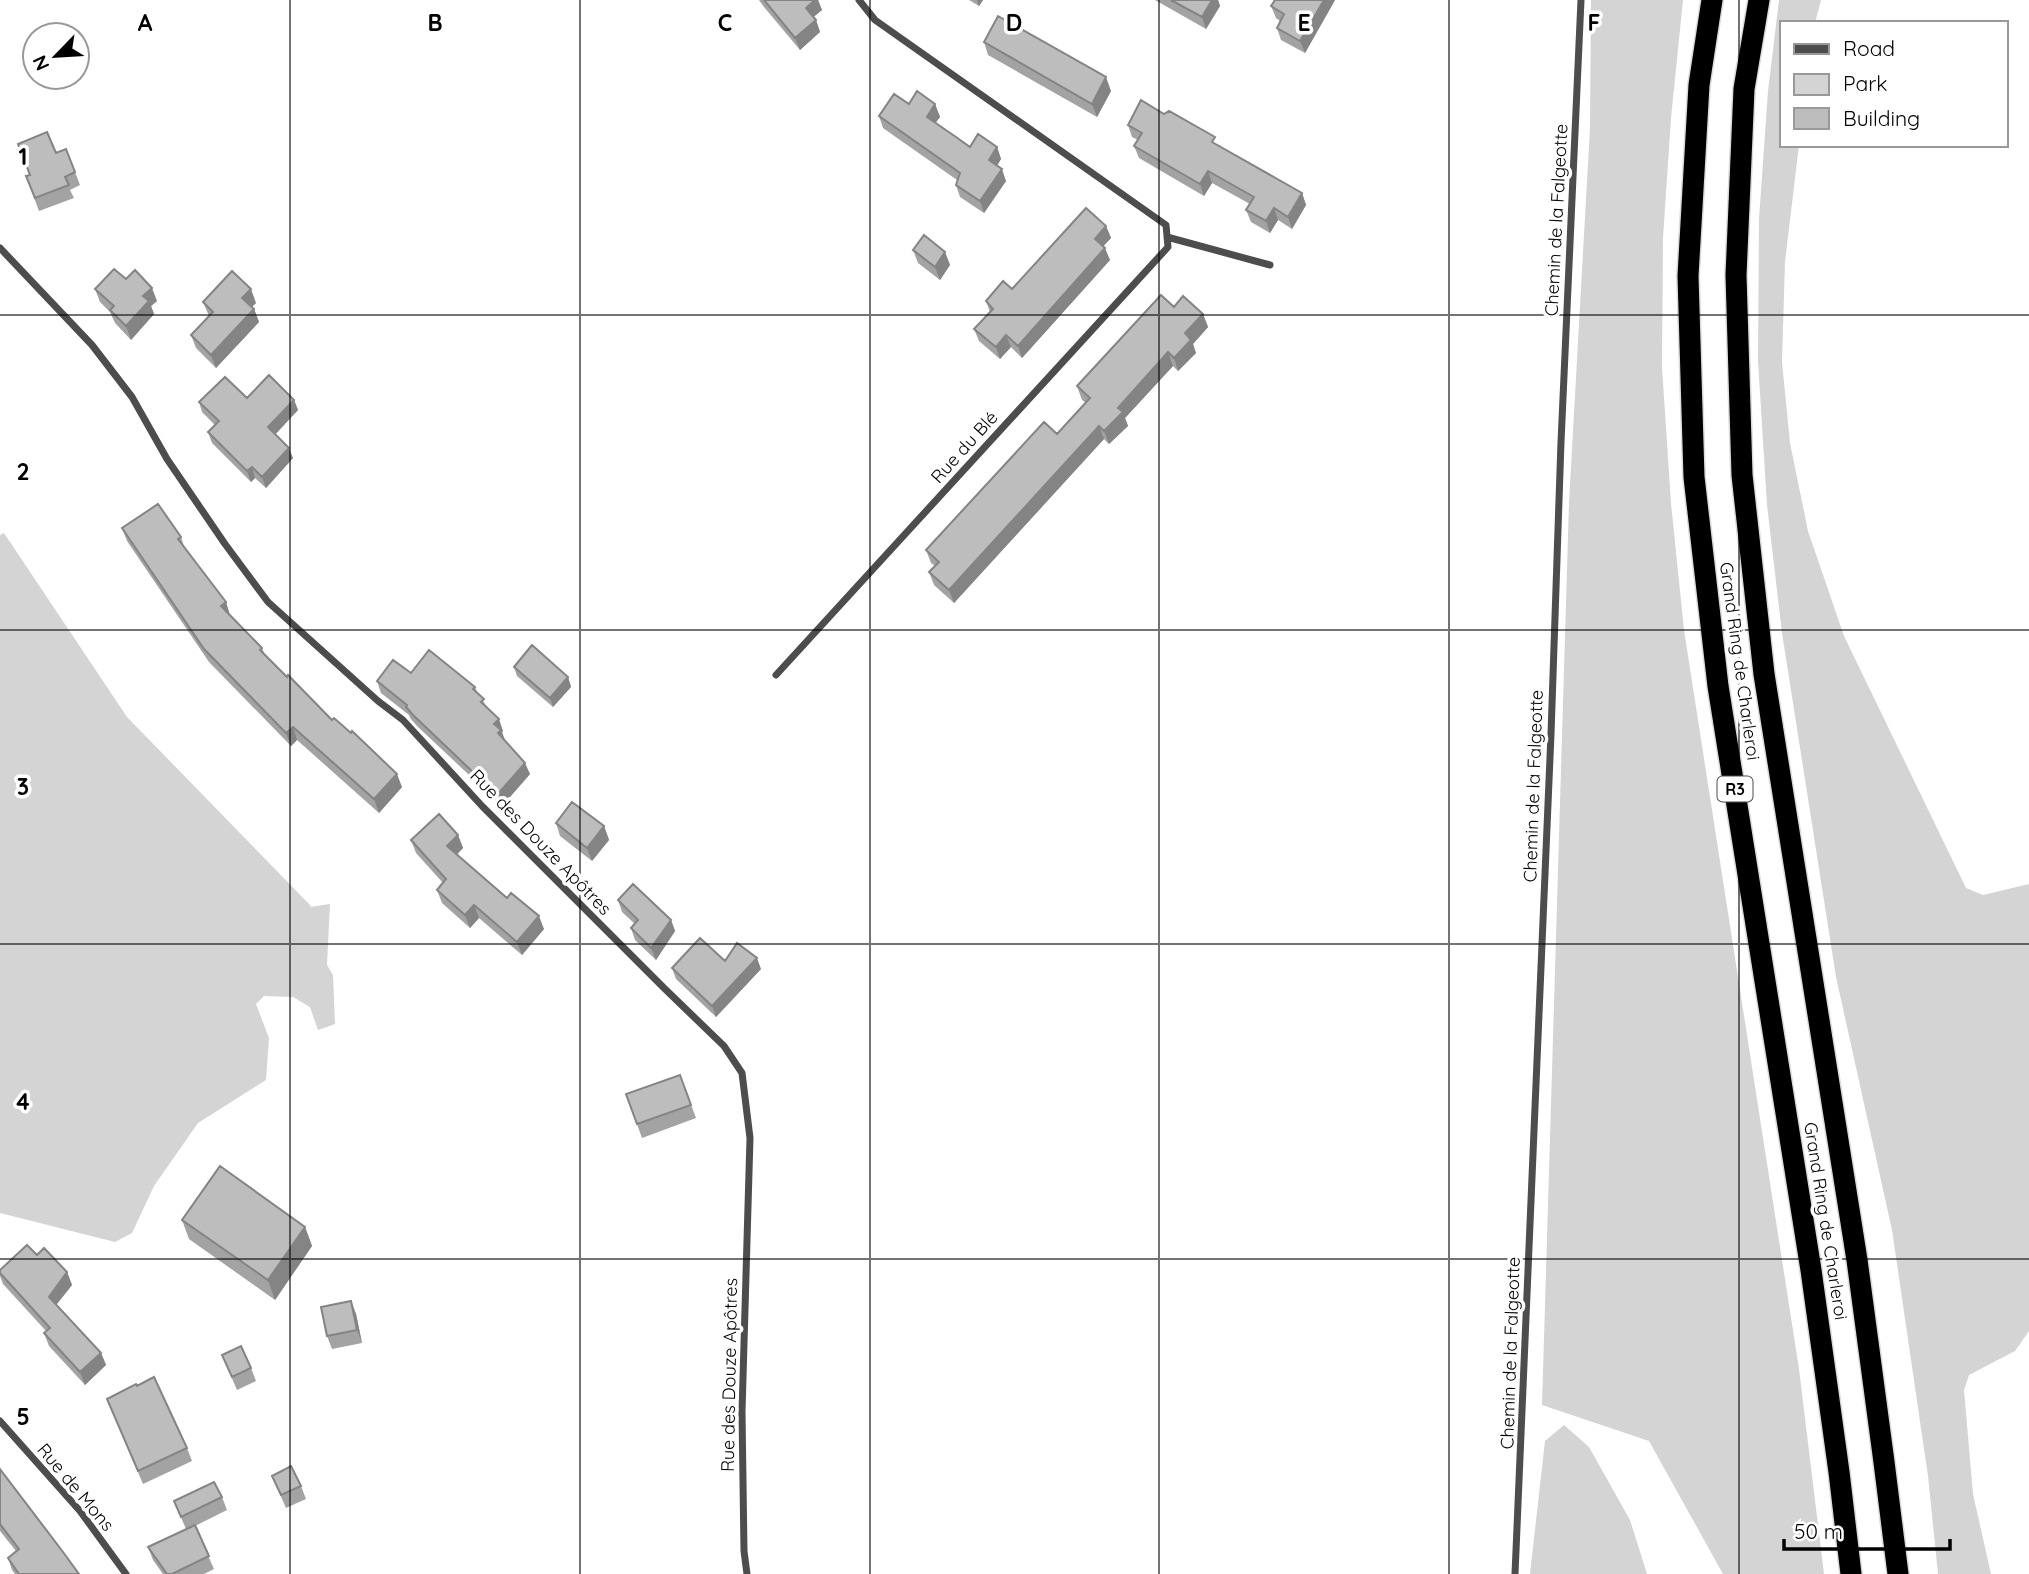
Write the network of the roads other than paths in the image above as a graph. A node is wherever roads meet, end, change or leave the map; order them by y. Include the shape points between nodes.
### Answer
1 (859, 0) edge
2 (1581, 0) edge
3 (1712, 0) edge
4 (1759, 0) edge
5 (1167, 237) junction
6 (0, 248) edge
7 (1270, 265) dead end
8 (776, 675) dead end
9 (0, 1421) edge
10 (126, 1574) edge
11 (747, 1574) edge
12 (1515, 1574) edge
13 (1851, 1574) edge
14 (1898, 1574) edge

1 - 5 street via 875,20 1166,225
2 - 12 street, Chemin de la Falgeotte
3 - 13 highway, Grand Ring de Charleroi / R3 via 1699,85 1688,276 1694,477 1718,686 1811,1270
4 - 14 highway, Grand Ring de Charleroi via 1744,89 1736,275 1742,475 1765,674 1857,1259
5 - 7 street
5 - 8 street, Rue du Blé via 1168,247
6 - 11 street, Rue des Douze Apôtres via 92,345 132,397 167,459 268,602 403,720 482,806 723,1046 742,1073 750,1138 742,1412
9 - 10 street, Rue de Mons via 80,1511

